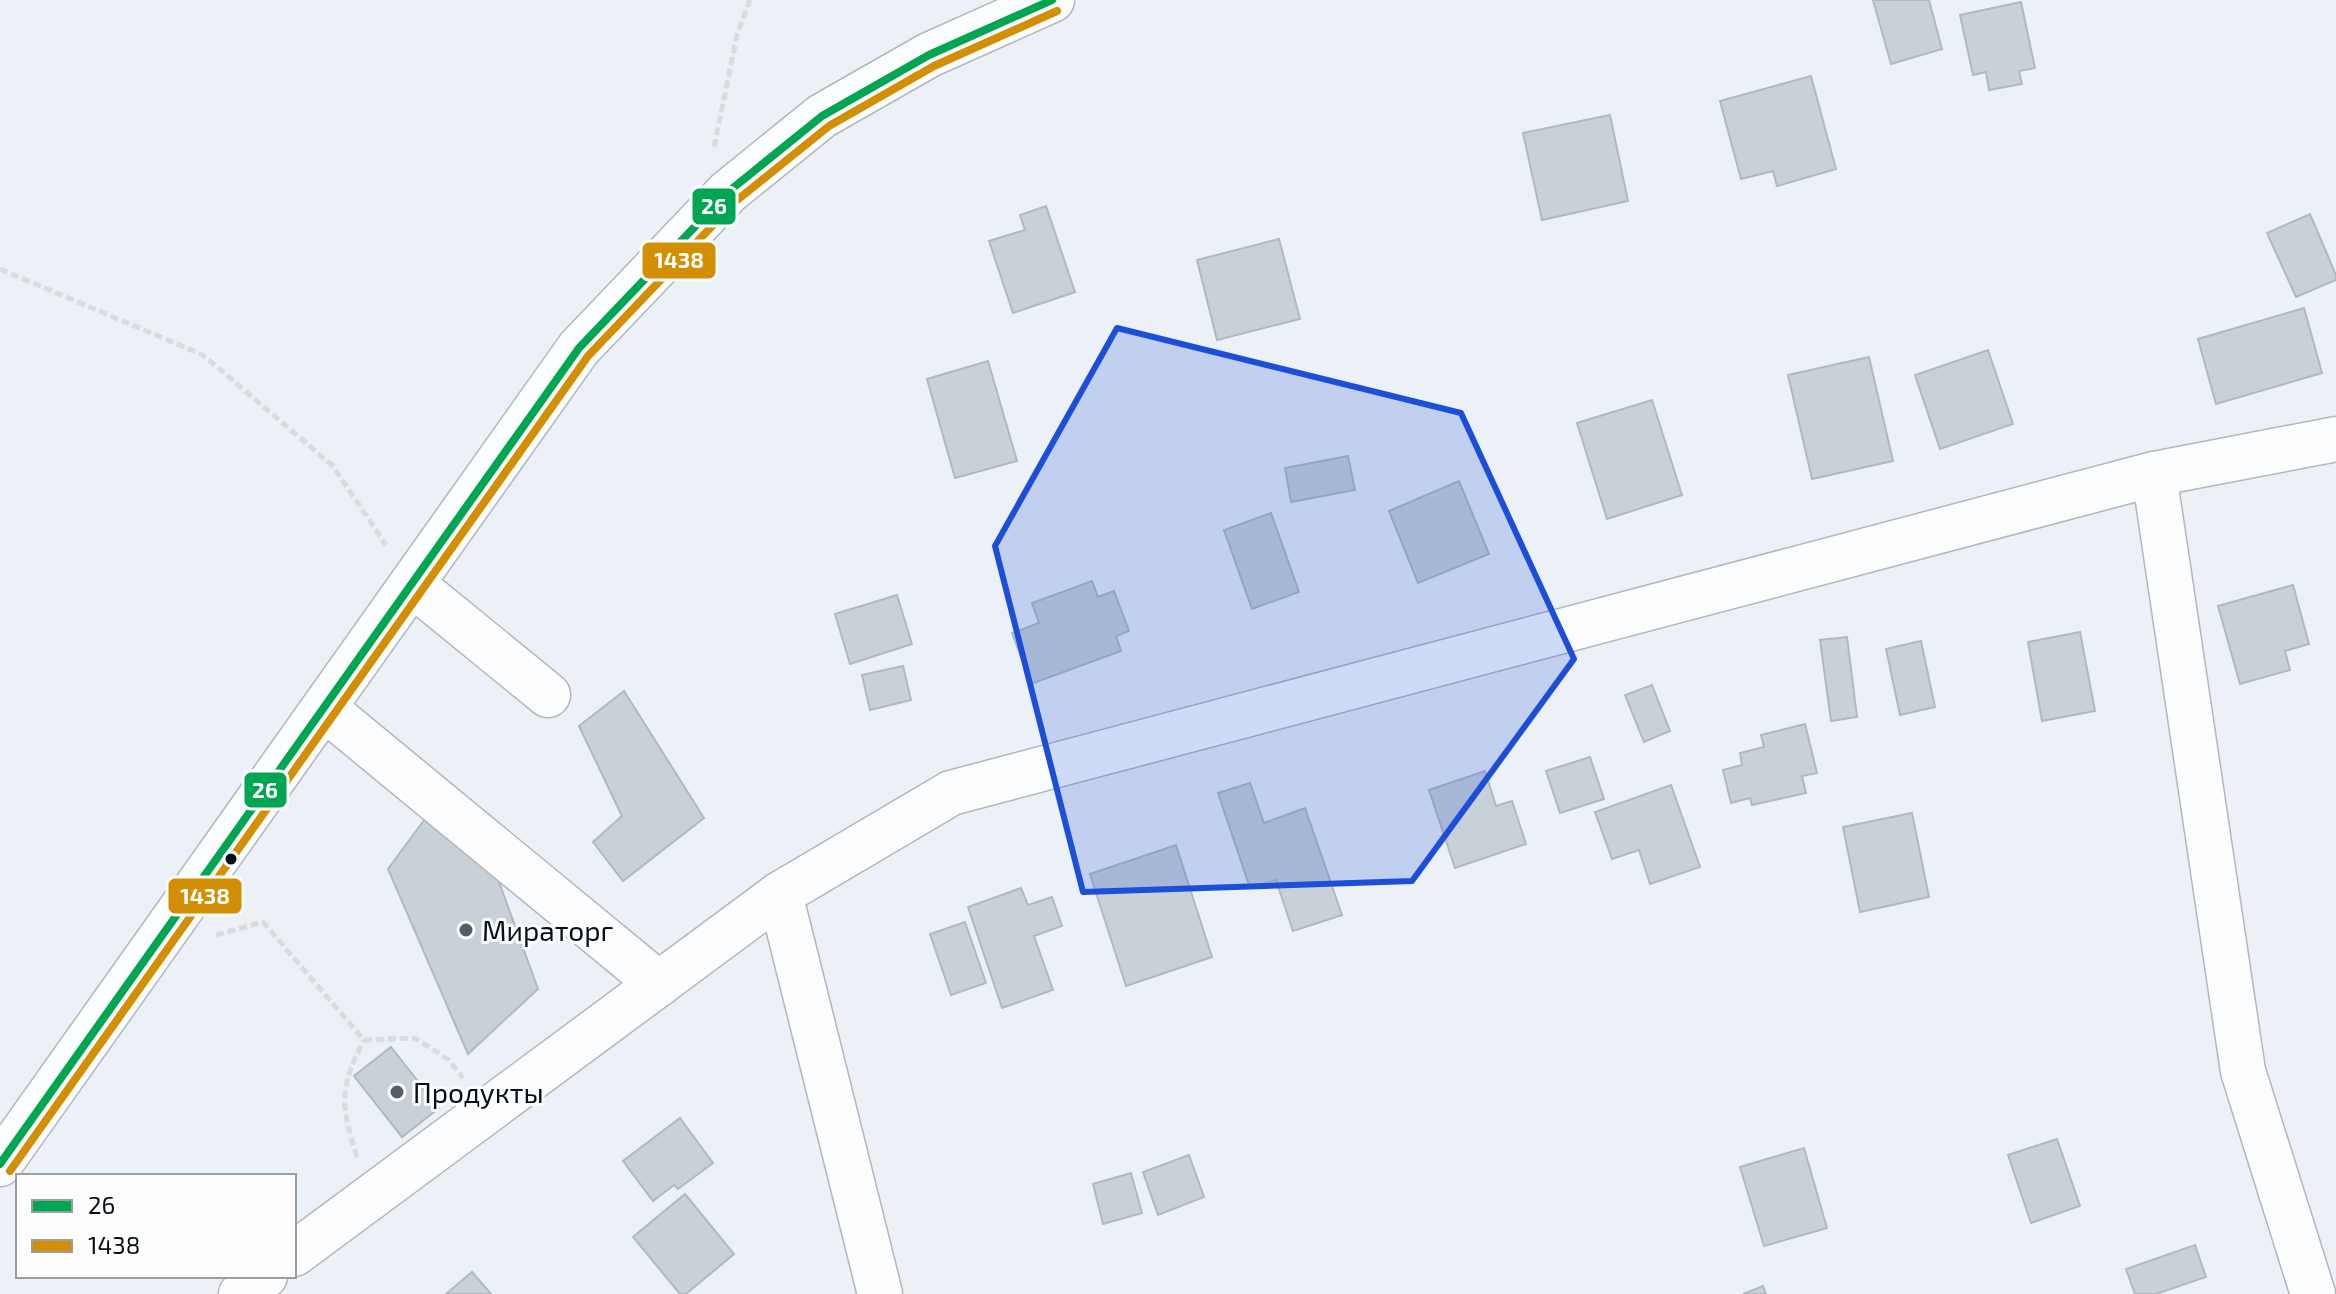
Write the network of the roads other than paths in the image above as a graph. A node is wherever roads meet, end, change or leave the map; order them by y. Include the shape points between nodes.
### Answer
1 (1052, 0) edge
2 (2336, 439) edge
3 (2154, 474) junction
4 (412, 584) junction
5 (548, 695) dead end
6 (324, 708) junction
7 (780, 894) junction
8 (659, 984) junction
9 (0, 1164) edge
10 (296, 1253) edge
11 (262, 1278) edge
12 (241, 1294) edge
13 (880, 1294) edge
14 (2313, 1294) edge

1 - 4 street via 929,55 822,116 728,192 579,348
2 - 3 street
3 - 7 street via 951,793
3 - 14 street via 2243,1071
4 - 5 street
4 - 6 street
6 - 8 street
6 - 9 street
7 - 8 street
7 - 13 street
8 - 10 street
11 - 12 street

